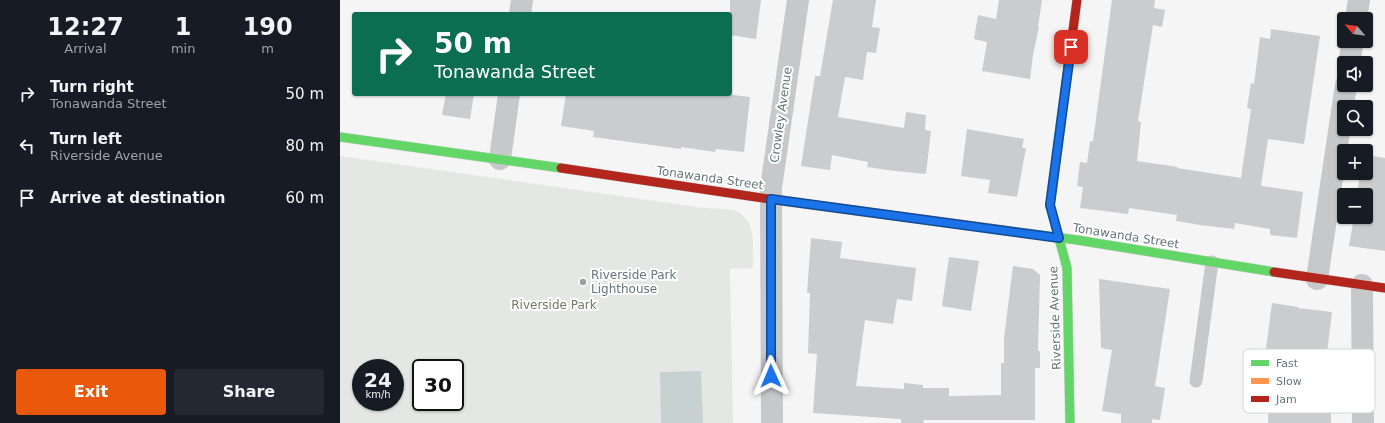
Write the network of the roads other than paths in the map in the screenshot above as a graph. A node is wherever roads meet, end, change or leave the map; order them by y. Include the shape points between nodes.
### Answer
1 (522, 0) edge
2 (798, 0) edge
3 (1077, 0) edge
4 (1359, 0) edge
5 (520, 12) edge
6 (1357, 12) edge
7 (1345, 92) edge
8 (509, 96) edge
9 (340, 137) edge
10 (500, 159) junction
11 (771, 199) junction
12 (1059, 238) junction
13 (1212, 262) junction
14 (1317, 279) junction
15 (1362, 285) junction
16 (1385, 288) edge
17 (1362, 349) edge
18 (1196, 381) dead end
19 (1363, 413) edge
20 (772, 423) edge
21 (1070, 423) edge
22 (1363, 423) edge

1 - 5 street
2 - 11 street, Crowley Avenue
3 - 12 street, Riverside Avenue via 1050,205
4 - 6 street
7 - 14 street
8 - 10 street
9 - 10 street, Tonawanda Street
10 - 11 street, Tonawanda Street
11 - 12 street, Tonawanda Street
11 - 20 street, Crowley Avenue
12 - 13 street, Tonawanda Street
12 - 21 street, Riverside Avenue via 1067,268
13 - 14 street, Tonawanda Street
13 - 18 lane
14 - 15 street, Tonawanda Street
15 - 16 street, Tonawanda Street
15 - 17 street
19 - 22 street

